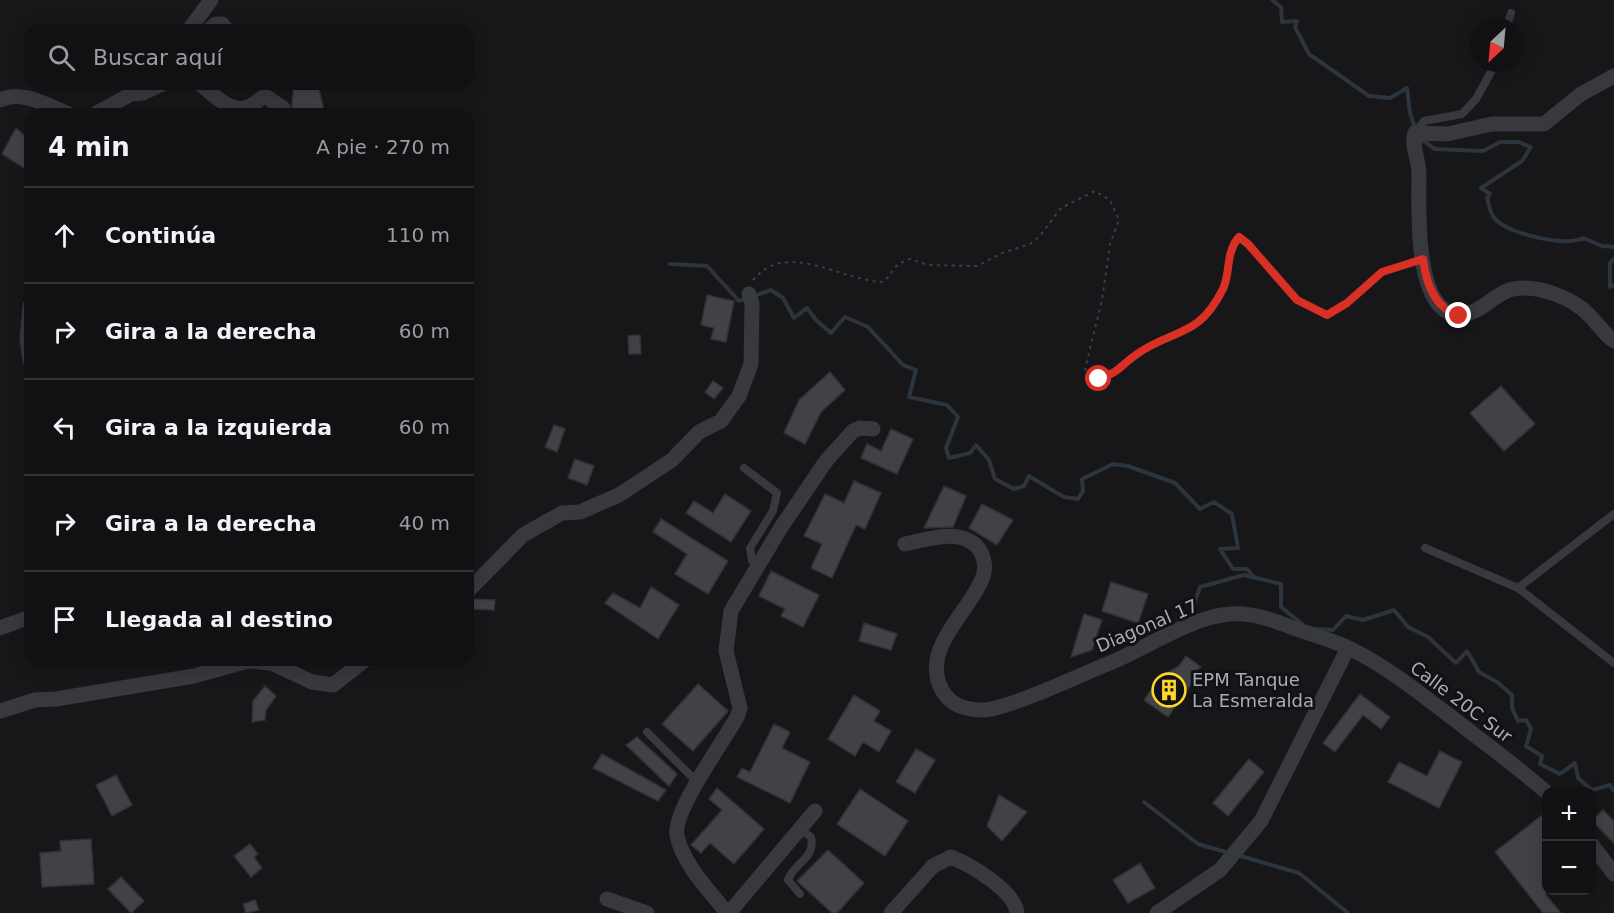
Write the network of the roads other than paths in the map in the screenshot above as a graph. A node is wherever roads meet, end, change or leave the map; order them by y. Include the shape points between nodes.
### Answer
1 (211, 0) edge
2 (1512, 13) dead end
3 (1510, 18) edge
4 (193, 24) edge
5 (1491, 72) edge
6 (1614, 76) edge
7 (134, 90) edge
8 (209, 90) edge
9 (0, 100) edge
10 (53, 108) edge
11 (105, 108) edge
12 (236, 108) edge
13 (236, 108) edge
14 (283, 108) dead end
15 (1415, 133) junction
16 (749, 294) road end
17 (1614, 341) edge
18 (873, 429) dead end
19 (744, 468) dead end
20 (1614, 514) edge
21 (905, 544) dead end
22 (1425, 548) dead end
23 (758, 565) junction
24 (474, 585) edge
25 (1518, 588) junction
26 (24, 619) edge
27 (0, 628) edge
28 (1348, 648) junction
29 (1613, 660) edge
30 (213, 666) edge
31 (277, 666) edge
32 (357, 666) edge
33 (0, 711) edge
34 (647, 732) dead end
35 (697, 782) junction
36 (1542, 789) edge
37 (814, 812) dead end
38 (800, 829) junction
39 (1596, 850) edge
40 (1614, 874) edge
41 (800, 894) dead end
42 (607, 899) dead end
43 (897, 911) edge
44 (647, 913) edge
45 (728, 913) edge
46 (1017, 913) edge
47 (1157, 913) edge

1 - 4 street
2 - 3 lane
5 - 15 lane via 1462,114 1424,121
6 - 15 street via 1581,94 1544,124 1492,124 1447,134
7 - 11 street
8 - 12 street
9 - 10 street via 24,97
13 - 14 street via 249,107 265,96
15 - 17 street via 1423,259 1431,292 1447,312 1459,316 1470,313 1513,289 1528,289 1573,302
16 - 24 street via 751,364 739,396 720,422 699,432 672,460 619,495 580,512 562,513 523,535
18 - 23 street via 853,431 826,460
19 - 23 lane via 777,493 773,511 750,548 752,561
20 - 25 lane
21 - 28 street, Diagonal 17 via 953,536 967,538 985,559 983,577 944,639 936,662 937,681 946,698 962,708 984,711 1011,702 1132,654 1194,624 1229,614 1261,616
22 - 25 lane
23 - 35 street via 731,611 727,632 726,651 740,708
25 - 29 lane
26 - 27 street
28 - 36 street, Calle 20C Sur via 1424,697
28 - 47 street via 1261,821 1220,870
30 - 33 street via 194,676 35,700
31 - 32 street via 312,682 333,685
34 - 35 lane
35 - 45 street via 678,821 676,834 695,873
37 - 38 street
38 - 41 lane via 811,837 813,847 788,880
38 - 45 street
39 - 40 street
42 - 44 street
43 - 46 street via 933,866 951,857 1005,890 1016,904

